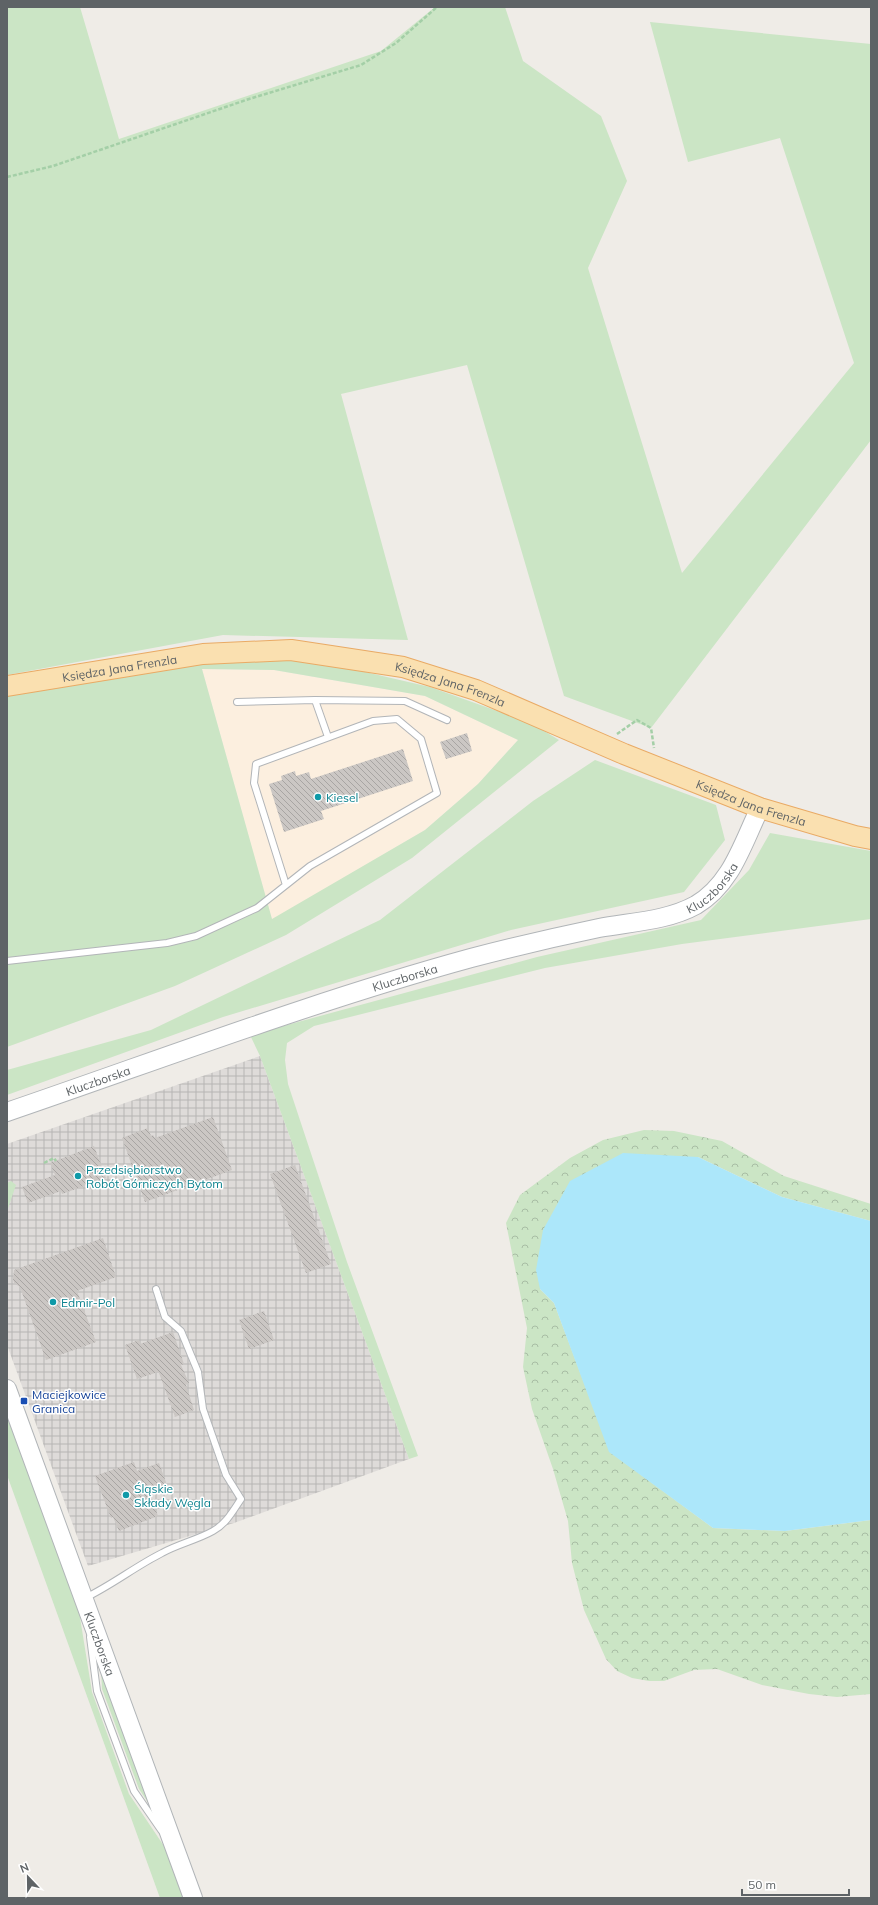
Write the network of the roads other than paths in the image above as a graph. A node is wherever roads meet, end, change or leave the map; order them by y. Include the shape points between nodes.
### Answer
1 (7, 686) edge
2 (315, 700) junction
3 (236, 702) dead end
4 (447, 720) dead end
5 (328, 738) junction
6 (760, 808) junction
7 (871, 839) edge
8 (286, 885) junction
9 (7, 961) edge
10 (7, 1112) edge
11 (156, 1289) dead end
12 (7, 1389) edge
13 (85, 1602) junction
14 (193, 1898) edge

1 - 6 main road, Księdza Jana Frenzla via 202,654 291,650 403,667 476,690 624,754
2 - 3 lane
2 - 4 lane via 405,702
2 - 5 lane
5 - 8 lane via 256,764 254,783
5 - 8 lane via 373,721 397,719 421,739 437,793 310,866
6 - 7 main road, Księdza Jana Frenzla
6 - 10 street, Kluczborska via 721,886 687,909 653,919 504,949 363,989 260,1022
8 - 9 lane via 257,908 196,936 167,943
11 - 13 lane via 165,1317 181,1331 198,1372 202,1409 226,1475 241,1500 227,1520 213,1531 168,1549 140,1564
12 - 13 street, Kluczborska
13 - 14 street, Kluczborska

